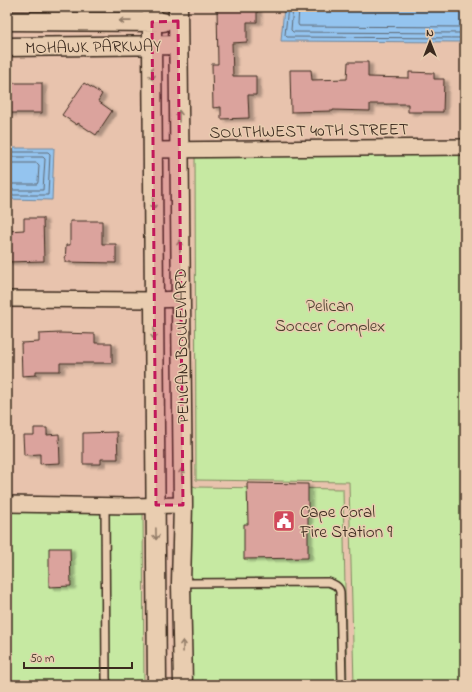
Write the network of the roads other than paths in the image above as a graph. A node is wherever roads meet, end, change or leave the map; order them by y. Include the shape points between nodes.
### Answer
1 (152, 14) edge
2 (178, 14) edge
3 (7, 21) edge
4 (178, 45) junction
5 (152, 46) junction
6 (7, 47) edge
7 (465, 147) edge
8 (153, 150) junction
9 (179, 150) junction
10 (7, 299) edge
11 (181, 299) junction
12 (154, 300) junction
13 (7, 504) edge
14 (105, 505) junction
15 (156, 505) junction
16 (183, 505) junction
17 (181, 583) junction
18 (107, 685) edge
19 (157, 685) edge
20 (183, 685) edge
21 (342, 685) edge

1 - 2 street, MOHAWK PARKWAY
1 -> 3 street, MOHAWK PARKWAY
1 - 5 street, PELICAN BOULEVARD
2 - 4 street, PELICAN BOULEVARD
4 - 5 street, MOHAWK PARKWAY
9 -> 4 street, PELICAN BOULEVARD
5 - 6 street, MOHAWK PARKWAY
5 -> 8 street, PELICAN BOULEVARD
7 - 9 street, SOUTHWEST 40TH STREET
8 - 9 street, SOUTHWEST 40TH STREET
8 -> 12 street, PELICAN BOULEVARD
11 -> 9 street, PELICAN BOULEVARD
10 - 12 street
11 - 12 street
16 -> 11 street, PELICAN BOULEVARD
12 -> 15 street, PELICAN BOULEVARD
13 - 14 street
14 - 15 street
14 - 18 lane
15 - 16 street
15 -> 19 street, PELICAN BOULEVARD
16 - 17 street, PELICAN BOULEVARD
20 -> 17 street, PELICAN BOULEVARD
17 - 21 lane via 334,584 340,592

